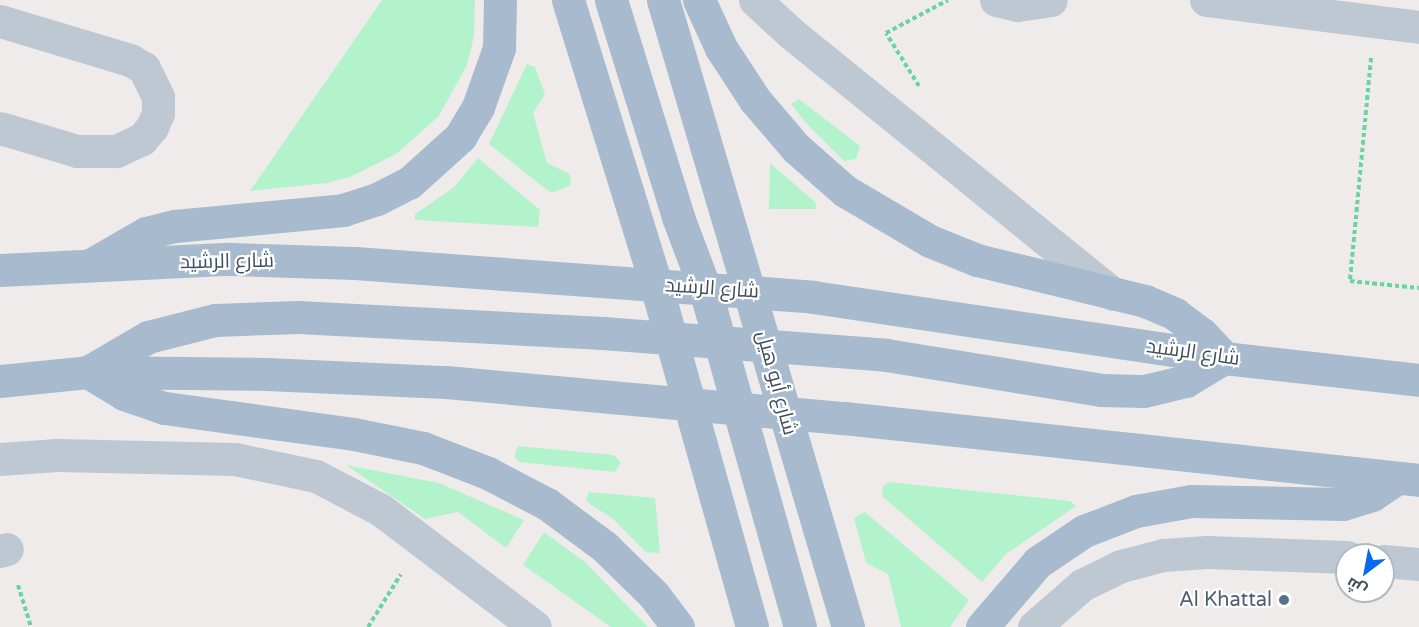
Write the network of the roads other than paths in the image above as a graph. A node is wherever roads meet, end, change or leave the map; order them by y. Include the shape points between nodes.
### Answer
1 (500, 0) edge
2 (568, 0) edge
3 (611, 0) edge
4 (663, 0) edge
5 (699, 0) edge
6 (755, 0) edge
7 (996, 0) edge
8 (1051, 0) edge
9 (1206, 0) edge
10 (0, 21) edge
11 (1419, 27) edge
12 (0, 128) edge
13 (89, 266) junction
14 (0, 270) edge
15 (656, 285) junction
16 (705, 289) junction
17 (752, 292) junction
18 (1113, 294) junction
19 (670, 339) junction
20 (719, 342) junction
21 (766, 345) junction
22 (1224, 358) junction
23 (88, 372) junction
24 (1419, 380) edge
25 (0, 381) edge
26 (688, 404) junction
27 (740, 408) junction
28 (784, 413) junction
29 (0, 459) edge
30 (1408, 479) edge
31 (1335, 557) edge
32 (1395, 562) edge
33 (1419, 564) edge
34 (535, 627) edge
35 (678, 627) edge
36 (752, 627) edge
37 (800, 627) edge
38 (848, 627) edge
39 (982, 627) edge
40 (1034, 627) edge

1 - 13 main road via 499,48 478,107 460,137 409,183 376,200 343,210 175,226 146,233
2 - 15 main road
3 - 16 main road via 678,217
4 - 17 main road, شارع أبو هيل
5 - 18 main road via 721,48 755,100 796,148 845,191 921,237 977,260
6 - 18 street
7 - 8 street via 1017,5
9 - 11 street
10 - 12 street via 130,60 144,68 158,97 152,127 142,139 116,151 77,151
13 - 14 main road, شارع الرشيد
13 - 15 main road, شارع الرشيد via 229,260 355,263
15 - 16 main road, شارع الرشيد
15 - 19 main road
16 - 17 main road, شارع الرشيد
16 - 20 main road
17 - 21 main road, شارع أبو هيل
17 - 22 main road, شارع الرشيد via 813,297
18 - 22 main road via 1175,314 1202,334
19 - 20 main road
19 - 23 main road via 298,317 215,320 148,337
19 - 26 main road
20 - 21 main road
20 - 27 main road
21 - 22 main road via 886,355 1112,391 1144,391 1186,381
21 - 28 main road, شارع أبو هيل
22 - 24 main road, شارع الرشيد
23 - 25 main road
23 - 26 main road via 446,382
23 - 35 main road via 124,394 164,408 354,434 423,448 488,473 547,504 605,547 654,595
26 - 27 main road
26 - 36 main road
27 - 28 main road
27 - 37 main road
28 - 30 main road
28 - 38 main road, شارع أبو هيل
29 - 34 street via 57,454 235,459 276,465 349,490
30 - 39 main road via 1343,504 1191,501 1136,511 1084,531 1038,562
31 - 40 street via 1207,552 1163,555 1121,566 1082,585
32 - 33 street

